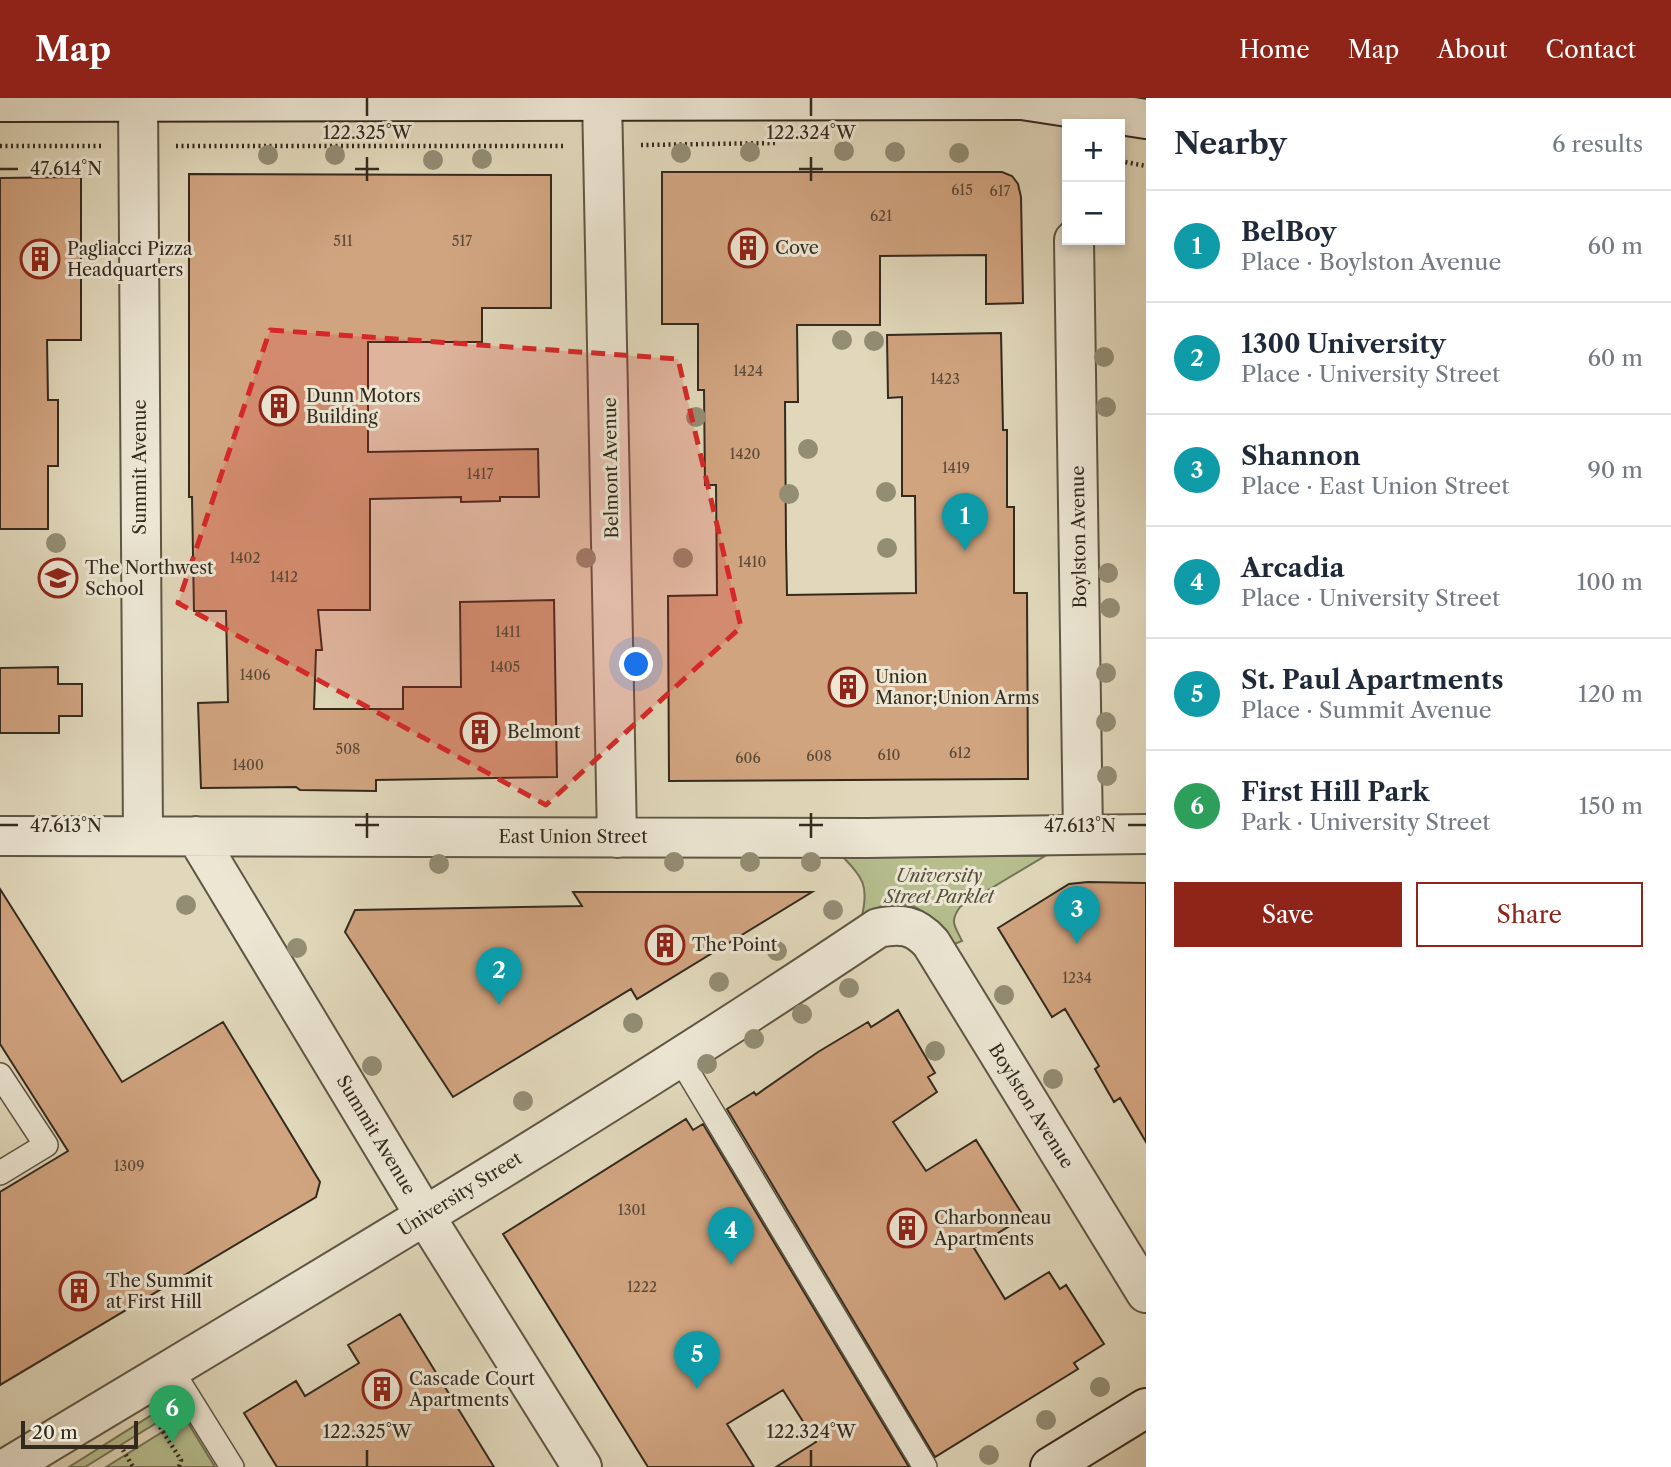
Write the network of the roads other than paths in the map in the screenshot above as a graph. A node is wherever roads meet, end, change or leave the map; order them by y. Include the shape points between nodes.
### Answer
1 (602, 99) edge
2 (138, 100) edge
3 (0, 102) edge
4 (1072, 110) edge
5 (1146, 119) edge
6 (1074, 245) edge
7 (1146, 834) edge
8 (144, 835) junction
9 (1083, 835) junction
10 (0, 836) edge
11 (196, 836) junction
12 (617, 838) junction
13 (909, 926) joint
14 (679, 1057) junction
15 (0, 1076) edge
16 (0, 1173) edge
17 (425, 1216) junction
18 (1146, 1293) edge
19 (171, 1369) junction
20 (1146, 1408) edge
21 (8, 1467) edge
22 (232, 1467) edge
23 (582, 1467) edge
24 (925, 1467) edge
25 (1051, 1467) edge

1 - 2 street
1 - 4 street via 1022,100
1 - 12 street, Belmont Avenue
2 - 3 street
2 - 8 street, Summit Avenue
4 - 5 street
6 - 9 street, Boylston Avenue
7 - 9 street, East Union Street
8 - 10 street, East Union Street
8 - 11 street, East Union Street
9 - 12 street, East Union Street
11 - 12 street, East Union Street
11 - 17 street, Summit Avenue
13 - 14 street, University Street via 878,928
13 - 18 street, Boylston Avenue via 921,932 935,950
14 - 17 street, University Street
14 - 24 lane
15 - 16 lane via 46,1145
17 - 19 street, University Street
17 - 23 street, Summit Avenue
19 - 21 street, University Street
19 - 22 lane
20 - 25 street

